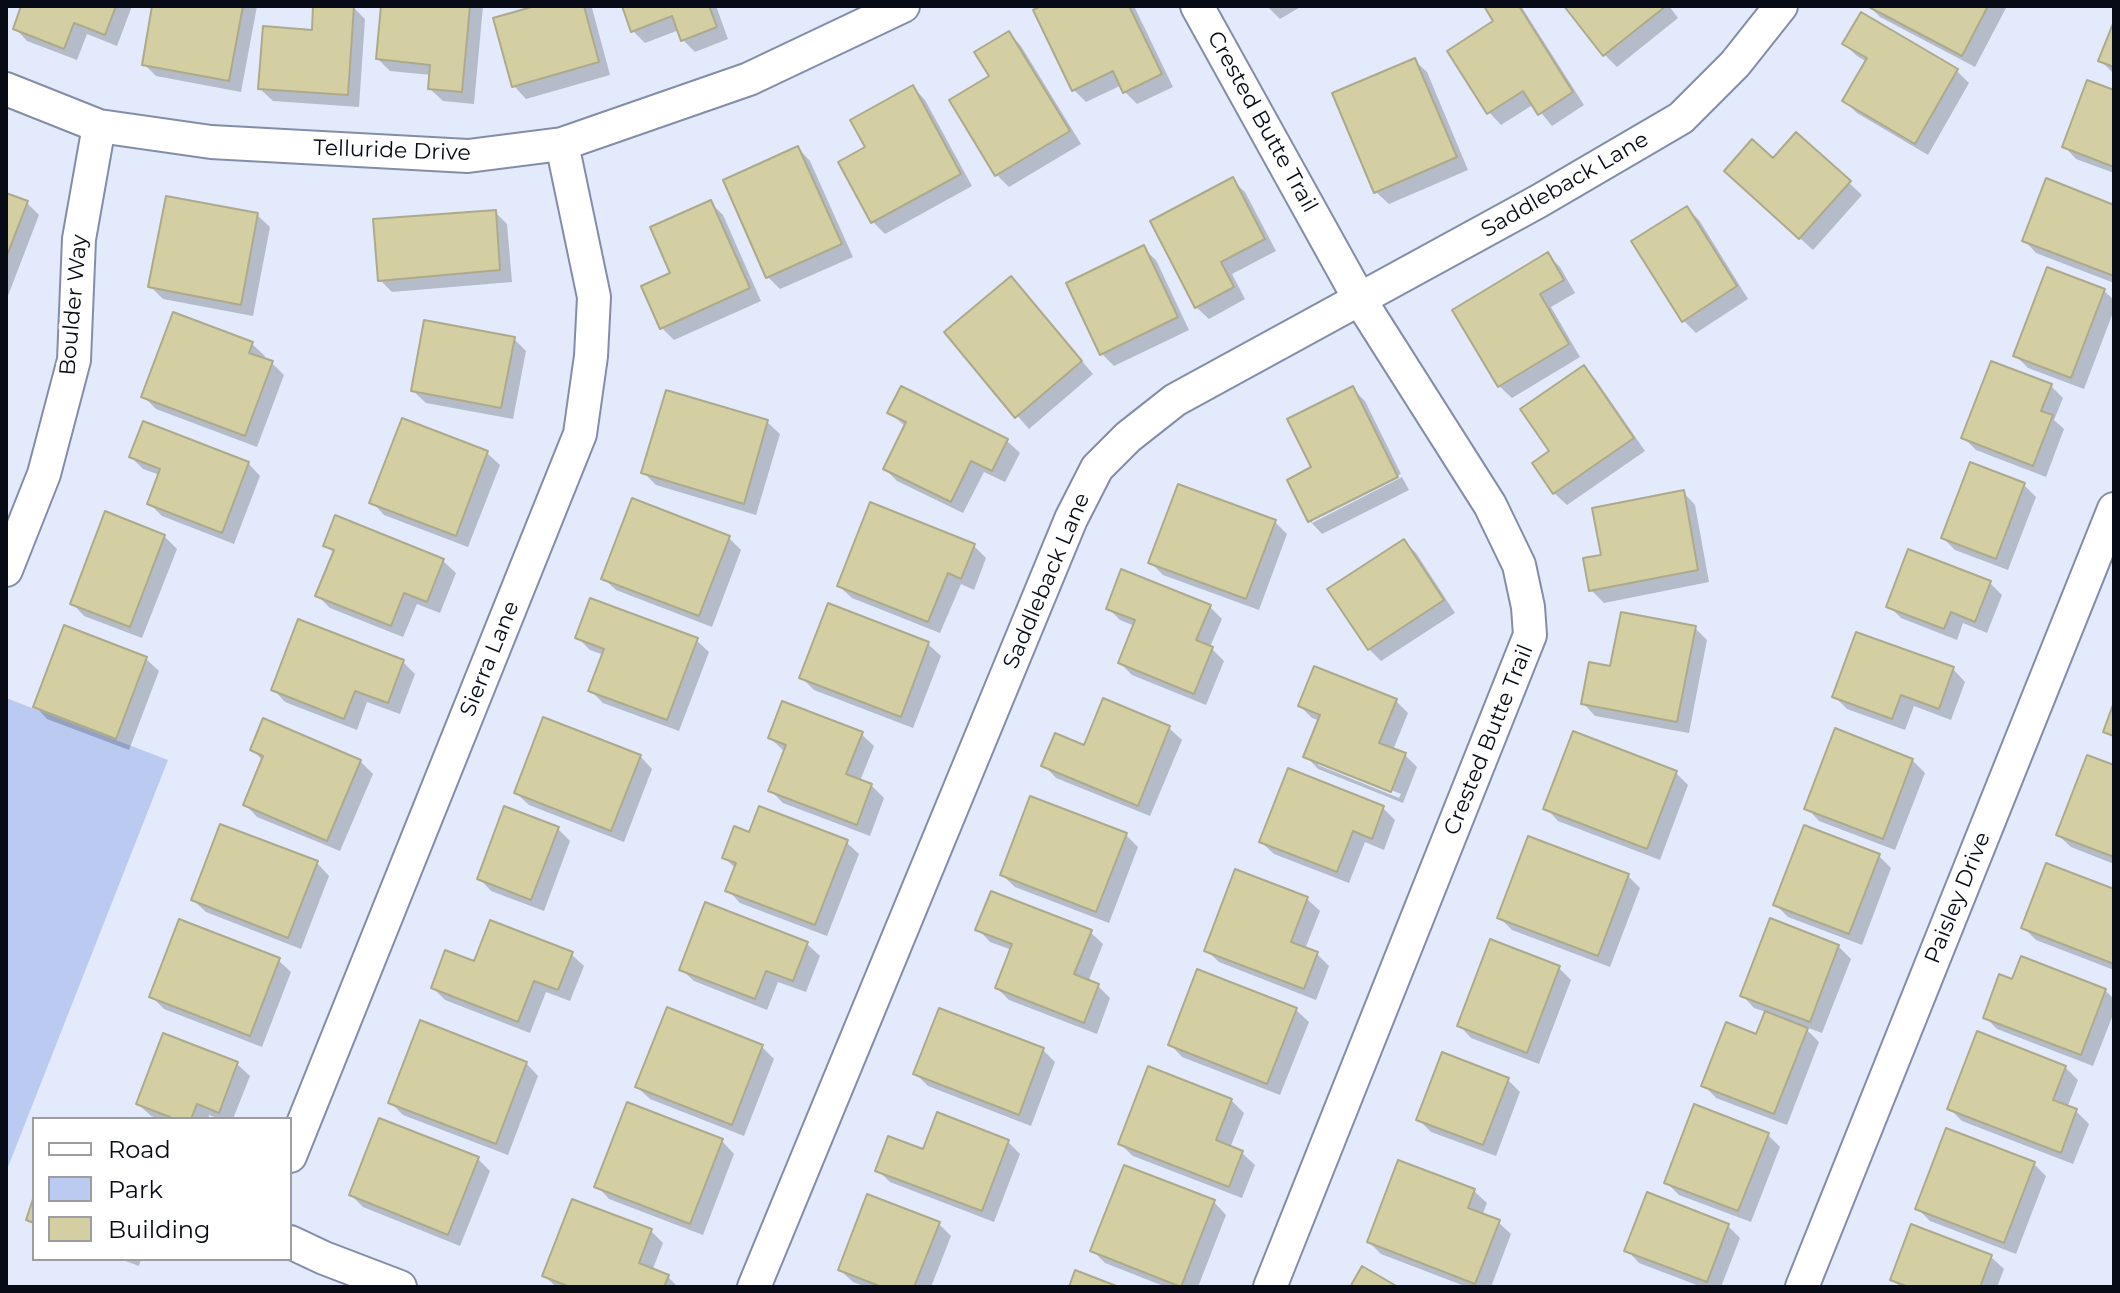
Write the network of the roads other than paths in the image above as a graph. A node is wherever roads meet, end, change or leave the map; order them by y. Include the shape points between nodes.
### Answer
1 (903, 6) edge
2 (1197, 6) edge
3 (1781, 6) edge
4 (6, 89) edge
5 (99, 126) junction
6 (562, 144) junction
7 (1360, 300) junction
8 (2114, 509) edge
9 (6, 570) edge
10 (292, 1151) edge
11 (292, 1243) edge
12 (400, 1287) edge
13 (754, 1287) edge
14 (1270, 1287) edge
15 (1802, 1287) edge

1 - 6 street, Telluride Drive via 749,79
2 - 7 street, Crested Butte Trail
3 - 7 street, Saddleback Lane via 1735,64 1681,118
4 - 5 street, Telluride Drive
5 - 6 street, Telluride Drive via 211,142 468,156
5 - 9 street, Boulder Way via 79,239 74,360 44,474
6 - 10 street, Sierra Lane via 594,297 580,434
7 - 13 street, Saddleback Lane via 1175,400 1097,468 1065,533
7 - 14 street, Crested Butte Trail via 1490,505 1519,565 1530,635
8 - 15 street, Paisley Drive
11 - 12 street

